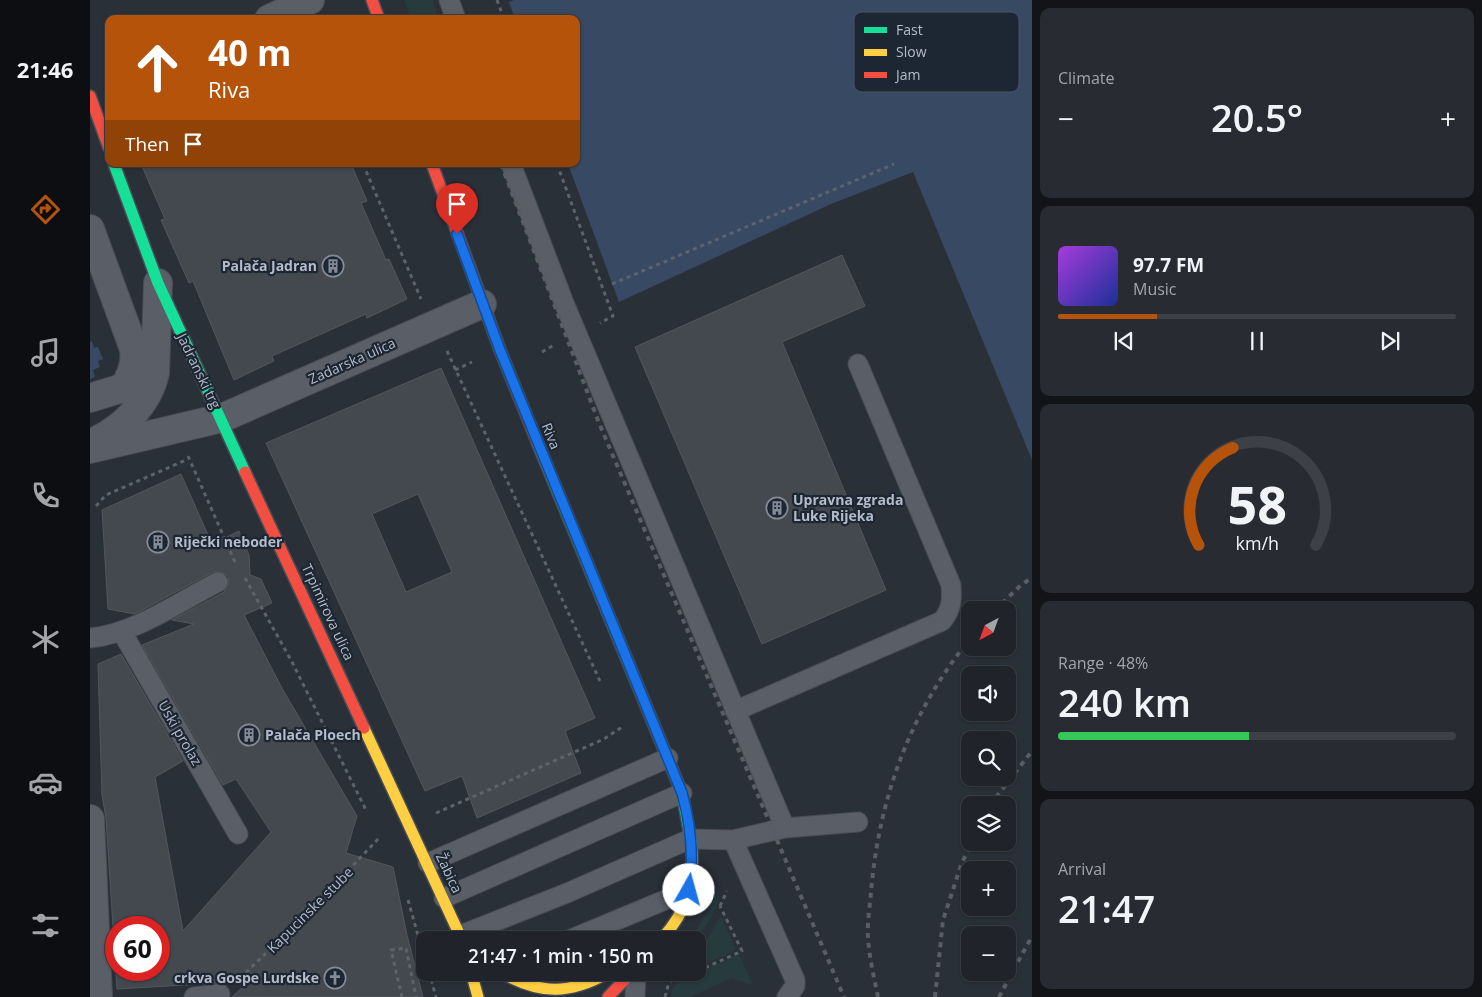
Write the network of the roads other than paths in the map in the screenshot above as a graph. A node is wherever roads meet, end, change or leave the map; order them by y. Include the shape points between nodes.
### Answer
1 (310, 0) edge
2 (372, 0) edge
3 (449, 0) edge
4 (278, 15) edge
5 (378, 15) edge
6 (455, 15) edge
7 (97, 97) edge
8 (105, 131) edge
9 (115, 167) edge
10 (433, 167) edge
11 (512, 167) edge
12 (90, 229) edge
13 (158, 283) junction
14 (482, 304) junction
15 (858, 364) dead end
16 (90, 398) edge
17 (222, 418) junction
18 (90, 444) edge
19 (90, 449) edge
20 (218, 582) dead end
21 (122, 632) junction
22 (90, 638) edge
23 (735, 711) junction
24 (668, 758) junction
25 (682, 793) junction
26 (408, 818) joint
27 (90, 819) edge
28 (858, 822) dead end
29 (785, 828) junction
30 (238, 834) dead end
31 (690, 839) junction
32 (733, 840) junction
33 (428, 863) junction
34 (689, 890) junction
35 (444, 898) junction
36 (460, 931) edge
37 (479, 931) edge
38 (591, 931) edge
39 (653, 931) edge
40 (668, 931) edge
41 (474, 981) edge
42 (517, 981) edge
43 (594, 981) edge
44 (625, 981) edge
45 (634, 981) edge
46 (220, 994) dead end
47 (98, 997) edge
48 (194, 997) edge
49 (478, 997) edge
50 (608, 997) edge
51 (635, 997) edge
52 (788, 997) edge

1 - 4 street
2 - 5 main road
3 - 6 lane
7 - 8 main road
9 - 13 main road, Jadranski trg
10 - 14 main road, Riva
11 - 23 lane via 564,304
12 - 16 street via 135,358 131,386
13 - 17 main road, Jadranski trg
13 - 18 street, Jadranski trg via 153,384 146,399 125,422
14 - 17 street, Zadarska ulica
14 - 24 main road, Riva
15 - 23 lane via 950,585 952,602 948,614 942,621
17 - 19 street, Jadranski trg
17 - 26 main road, Trpimirova ulica
20 - 21 lane
21 - 22 lane
21 - 30 lane, Uski prolaz
23 - 29 lane
24 - 25 main road
24 - 33 lane
25 - 31 main road
25 - 35 lane
26 - 33 main road, Žabica
27 - 47 street
28 - 29 lane
29 - 32 lane
31 - 32 lane
31 - 34 main road via 692,872
31 - 37 lane
32 - 52 lane via 794,980 795,986
33 - 35 main road, Žabica
34 - 38 lane
34 - 39 main road
34 - 40 main road via 681,915
35 - 36 main road, Žabica
41 - 49 main road
42 - 43 main road via 556,992
44 - 50 main road
45 - 51 lane
46 - 48 lane

